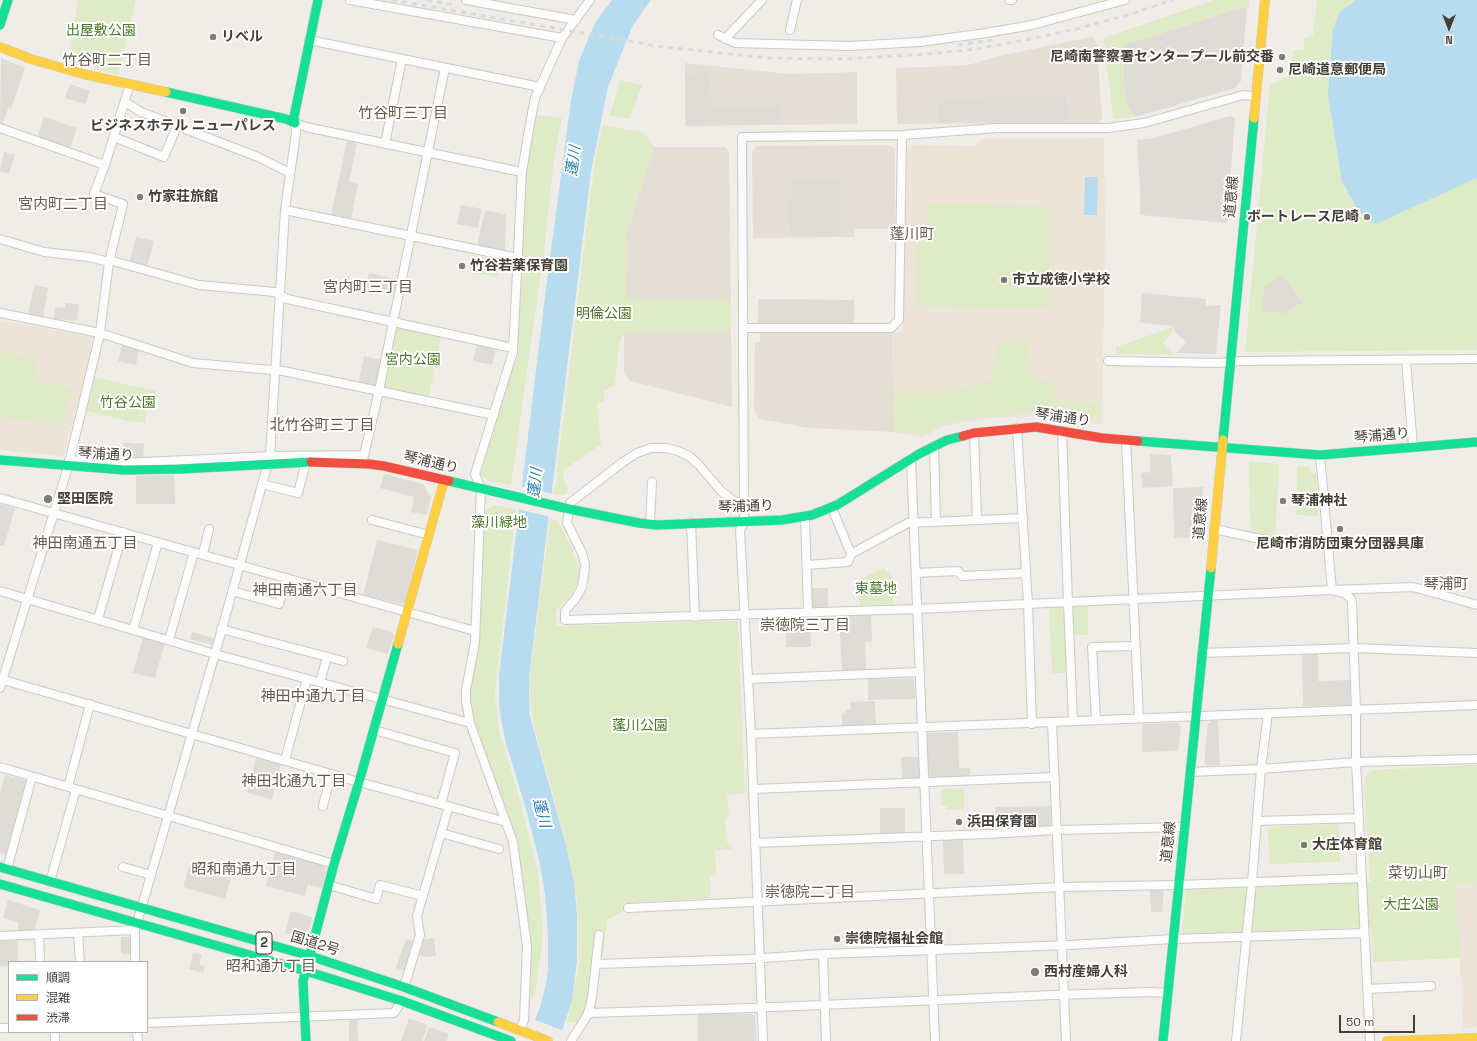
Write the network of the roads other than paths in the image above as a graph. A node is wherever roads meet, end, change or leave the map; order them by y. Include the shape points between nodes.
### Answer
1 (8, 0) edge
2 (318, 0) edge
3 (350, 0) edge
4 (466, 0) edge
5 (590, 0) edge
6 (762, 0) edge
7 (797, 0) edge
8 (1009, 0) edge
9 (1012, 0) edge
10 (1125, 0) edge
11 (1265, 0) edge
12 (511, 4) edge
13 (576, 20) junction
14 (0, 26) edge
15 (790, 30) dead end
16 (562, 38) junction
17 (309, 40) junction
18 (0, 47) edge
19 (402, 59) junction
20 (446, 68) junction
21 (130, 84) junction
22 (540, 87) junction
23 (1255, 96) junction
24 (125, 102) junction
25 (295, 123) junction
26 (177, 126) junction
27 (0, 128) edge
28 (902, 135) junction
29 (114, 137) junction
30 (385, 144) junction
31 (428, 153) junction
32 (105, 165) junction
33 (522, 172) junction
34 (290, 174) junction
35 (285, 210) junction
36 (411, 236) junction
37 (0, 239) edge
38 (518, 258) junction
39 (109, 261) junction
40 (279, 294) junction
41 (0, 313) edge
42 (394, 322) junction
43 (743, 328) junction
44 (100, 333) junction
45 (513, 348) junction
46 (1477, 359) edge
47 (1406, 360) junction
48 (1108, 361) dead end
49 (1230, 362) junction
50 (275, 369) junction
51 (379, 391) junction
52 (494, 415) junction
53 (1017, 428) junction
54 (1062, 431) junction
55 (974, 433) junction
56 (1126, 440) junction
57 (1477, 442) edge
58 (934, 446) junction
59 (1413, 447) junction
60 (1222, 448) junction
61 (1320, 455) junction
62 (363, 459) junction
63 (0, 460) edge
64 (269, 460) junction
65 (911, 460) junction
66 (306, 462) junction
67 (69, 463) junction
68 (444, 480) junction
69 (652, 482) dead end
70 (262, 484) junction
71 (481, 489) junction
72 (0, 498) edge
73 (743, 504) junction
74 (564, 508) junction
75 (832, 508) junction
76 (55, 513) junction
77 (805, 517) junction
78 (1023, 518) junction
79 (372, 520) dead end
80 (977, 520) junction
81 (744, 521) junction
82 (936, 522) junction
83 (691, 523) junction
84 (914, 523) junction
85 (650, 524) junction
86 (209, 529) dead end
87 (1214, 529) junction
88 (122, 532) junction
89 (429, 535) junction
90 (1329, 539) junction
91 (158, 542) junction
92 (199, 553) junction
93 (851, 554) junction
94 (239, 565) junction
95 (806, 565) junction
96 (916, 572) junction
97 (1026, 573) junction
98 (286, 578) junction
99 (1332, 590) junction
100 (0, 591) edge
101 (232, 591) junction
102 (1208, 596) junction
103 (28, 598) junction
104 (1133, 599) junction
105 (1068, 603) junction
106 (1028, 604) junction
107 (1477, 605) edge
108 (917, 609) junction
109 (407, 612) junction
110 (808, 612) junction
111 (745, 615) junction
112 (695, 617) junction
113 (98, 619) junction
114 (221, 629) junction
115 (133, 630) junction
116 (474, 631) junction
117 (169, 640) junction
118 (1135, 646) junction
119 (1354, 648) junction
120 (1202, 653) junction
121 (1477, 653) edge
122 (215, 654) junction
123 (327, 657) junction
124 (343, 661) dead end
125 (919, 672) junction
126 (1, 679) edge
127 (307, 679) junction
128 (748, 679) junction
129 (320, 682) junction
130 (0, 688) edge
131 (382, 699) junction
132 (90, 704) junction
133 (1477, 705) edge
134 (1356, 710) junction
135 (1268, 713) junction
136 (1196, 715) junction
137 (1138, 718) junction
138 (1096, 720) junction
139 (1073, 721) junction
140 (470, 723) junction
141 (1052, 723) junction
142 (1032, 724) junction
143 (921, 727) junction
144 (374, 730) junction
145 (191, 733) junction
146 (751, 734) junction
147 (1477, 759) edge
148 (285, 760) junction
149 (1356, 762) junction
150 (0, 767) edge
151 (1261, 769) junction
152 (1190, 772) junction
153 (331, 774) junction
154 (32, 776) junction
155 (1055, 777) junction
156 (359, 782) junction
157 (924, 783) junction
158 (72, 788) junction
159 (753, 790) junction
160 (445, 805) junction
161 (323, 806) dead end
162 (168, 816) junction
163 (1359, 818) junction
164 (1258, 821) junction
165 (506, 822) junction
166 (1185, 827) junction
167 (1057, 830) junction
168 (441, 832) junction
169 (927, 836) junction
170 (755, 843) junction
171 (499, 849) dead end
172 (334, 864) junction
173 (123, 867) dead end
174 (4, 868) edge
175 (151, 875) junction
176 (1362, 878) junction
177 (50, 882) junction
178 (1252, 882) junction
179 (0, 884) edge
180 (329, 885) junction
181 (1179, 885) junction
182 (1060, 887) junction
183 (929, 893) junction
184 (423, 896) junction
185 (757, 901) junction
186 (142, 908) junction
187 (628, 908) dead end
188 (136, 927) junction
189 (78, 933) junction
190 (1364, 933) junction
191 (39, 935) junction
192 (599, 935) dead end
193 (0, 936) edge
194 (1246, 937) junction
195 (1173, 939) junction
196 (1062, 945) junction
197 (931, 950) junction
198 (823, 954) junction
199 (310, 956) junction
200 (759, 958) junction
201 (40, 961) edge
202 (80, 961) edge
203 (135, 961) edge
204 (597, 964) junction
205 (306, 971) junction
206 (404, 986) junction
207 (1432, 986) dead end
208 (1367, 989) junction
209 (1168, 993) junction
210 (1064, 995) junction
211 (933, 1000) junction
212 (402, 1001) junction
213 (824, 1004) junction
214 (761, 1007) junction
215 (588, 1013) junction
216 (305, 1017) junction
217 (148, 1023) edge
218 (522, 1031) junction
219 (484, 1036) edge
220 (1477, 1038) edge
221 (306, 1041) edge
222 (511, 1041) edge
223 (548, 1041) edge
224 (571, 1041) edge
225 (762, 1041) edge
226 (826, 1041) edge
227 (935, 1041) edge
228 (1066, 1041) edge
229 (1163, 1041) edge
230 (1236, 1041) edge
231 (1370, 1041) edge
232 (1387, 1041) edge

1 - 14 main road
2 - 17 main road
3 - 16 street
4 - 12 street
5 - 13 street
6 - 10 street via 721,37 735,43 849,46 920,42 1032,25
7 - 15 street
8 - 9 street
11 - 23 main road, 道意線
12 - 13 street
13 - 16 street
16 - 22 street
17 - 19 street
17 - 25 main road
18 - 21 main road via 59,68
19 - 20 street
19 - 30 street
20 - 22 street
20 - 31 street
21 - 24 street
21 - 25 main road
22 - 33 street via 529,129
23 - 28 street via 1243,95 1144,123 1108,128 997,128
23 - 49 main road, 道意線
24 - 26 street via 141,112
24 - 29 street
25 - 30 street
25 - 34 street
26 - 29 street via 164,158
26 - 34 street via 258,157
27 - 32 street
28 - 43 street via 899,320 891,328
28 - 43 street via 742,137
29 - 32 street
30 - 31 street
31 - 33 street
31 - 36 street
32 - 39 street via 94,194 123,204
33 - 38 street
34 - 35 street
35 - 36 street
35 - 40 street
36 - 38 street
36 - 42 street
37 - 39 street via 44,252 89,256
38 - 45 street
39 - 40 street via 199,285
39 - 44 street
40 - 42 street via 286,299
40 - 50 street
41 - 44 street
42 - 45 street
42 - 51 street
43 - 73 street
44 - 50 street via 193,363
44 - 67 street
45 - 52 street
46 - 47 street
47 - 49 street
47 - 59 street
48 - 49 street
49 - 60 main road, 道意線
50 - 51 street
50 - 64 street
51 - 52 street
51 - 62 street
52 - 71 street via 475,474
53 - 54 main road, 琴浦通り via 1036,427
53 - 55 main road, 琴浦通り
53 - 78 street
54 - 56 main road, 琴浦通り
54 - 105 street
55 - 58 main road, 琴浦通り
55 - 80 street
56 - 60 main road, 琴浦通り
56 - 104 street
57 - 59 main road, 琴浦通り
58 - 65 main road, 琴浦通り
58 - 82 street
59 - 61 main road, 琴浦通り
60 - 61 main road, 琴浦通り
60 - 87 main road, 道意線
61 - 90 street
62 - 64 street
62 - 66 main road, 琴浦通り
62 - 68 main road, 琴浦通り
63 - 67 main road, 琴浦通り
64 - 66 main road, 琴浦通り
64 - 67 main road, 琴浦通り via 204,468 146,470
64 - 70 street
65 - 75 main road, 琴浦通り
65 - 84 street
66 - 70 street via 298,493
67 - 76 street
68 - 71 main road, 琴浦通り
68 - 89 main road
69 - 85 street
70 - 94 street
71 - 74 main road, 琴浦通り
71 - 116 street
72 - 76 street
73 - 74 street via 721,491 690,456 666,448 651,448 622,462
73 - 81 street
74 - 85 main road, 琴浦通り
74 - 112 street via 567,523 585,564 582,587 565,611 565,620
75 - 77 main road, 琴浦通り
75 - 93 street
76 - 88 street
76 - 103 street
77 - 81 main road, 琴浦通り
77 - 95 street
78 - 80 street
78 - 97 street
79 - 89 street
80 - 82 street
81 - 83 main road, 琴浦通り
81 - 111 street via 740,530
82 - 84 street
83 - 85 main road, 琴浦通り
83 - 112 street
84 - 93 street via 908,523
84 - 96 street
86 - 92 street
87 - 90 street via 1275,542
87 - 102 main road, 道意線
88 - 91 street
88 - 113 street
89 - 109 main road
90 - 99 street
91 - 92 street
91 - 115 street
92 - 94 street
92 - 117 street
93 - 95 street via 848,562
94 - 98 street
94 - 101 street
95 - 110 street
96 - 97 street via 958,571 962,576
96 - 108 street
97 - 106 street
98 - 101 street via 279,604
98 - 109 street
99 - 102 street
99 - 107 street via 1413,587
99 - 119 street via 1346,594 1351,599
100 - 103 street
101 - 114 street
102 - 104 street
102 - 120 main road, 道意線
103 - 113 street
103 - 126 street
104 - 105 street
104 - 118 street
105 - 106 street
105 - 139 street
106 - 108 street
106 - 142 street
108 - 110 street
108 - 125 street
109 - 116 street
109 - 131 main road
110 - 111 street
111 - 112 street
111 - 128 street
113 - 115 street
114 - 122 street
114 - 123 street
115 - 117 street
116 - 140 street via 474,651 466,690
117 - 122 street
118 - 137 street
118 - 138 street via 1092,647
119 - 120 street
119 - 121 street
119 - 134 street
120 - 136 main road, 道意線
122 - 127 street
122 - 145 street
123 - 124 street
123 - 129 street
125 - 128 street
125 - 143 street
126 - 130 street
126 - 132 street
127 - 129 street
127 - 148 street
128 - 146 street
129 - 131 street
131 - 140 street
131 - 144 main road
132 - 145 street
132 - 158 street
133 - 134 street
134 - 135 street
134 - 149 street
135 - 136 street
135 - 151 street
136 - 137 street
136 - 152 main road, 道意線
137 - 138 street
138 - 139 street
139 - 141 street
140 - 165 street
141 - 142 street
141 - 155 street
142 - 143 street
143 - 146 street
143 - 157 street
144 - 156 main road
144 - 160 street via 455,753
145 - 148 street
145 - 162 street
146 - 159 street
147 - 149 street
148 - 153 street
149 - 151 street
149 - 163 street
150 - 154 street
151 - 152 street
151 - 164 street
152 - 166 main road, 道意線
153 - 156 street
153 - 161 street
154 - 158 street
154 - 174 street
155 - 157 street
155 - 167 street
156 - 160 street
156 - 172 main road
157 - 159 street
157 - 169 street
158 - 162 street
158 - 177 street
159 - 170 street
160 - 165 street
160 - 168 street
162 - 172 street
162 - 175 street
163 - 164 street
163 - 176 street
164 - 178 street
165 - 218 street via 513,842 527,946
166 - 167 street
166 - 181 main road, 道意線
167 - 169 street
167 - 182 street
168 - 171 street
168 - 184 street
169 - 170 street
169 - 183 street
170 - 185 street
172 - 180 main road
173 - 175 street
174 - 177 main road, 国道2号 / 2
175 - 186 street
176 - 178 street
176 - 190 street
177 - 186 main road, 国道2号 / 2
178 - 181 street
178 - 194 street
179 - 188 main road, 国道2号 / 2
180 - 184 street via 376,899 380,885
180 - 199 main road
181 - 182 street
181 - 195 main road, 道意線
182 - 183 street
182 - 196 street
183 - 185 street
183 - 197 street
184 - 206 street via 418,916 420,935
185 - 187 street
185 - 200 street
186 - 188 street
186 - 199 main road, 国道2号 / 2
188 - 189 street
188 - 203 street
188 - 205 main road, 国道2号 / 2
189 - 191 street
189 - 202 street
190 - 194 street
190 - 208 street
191 - 193 street
191 - 201 street
192 - 204 street
194 - 195 street
194 - 230 street
195 - 196 street
195 - 209 main road, 道意線
196 - 197 street
196 - 210 street
197 - 198 street
197 - 211 street
198 - 200 street
198 - 213 street
199 - 205 main road
199 - 206 main road, 国道2号 / 2
200 - 204 street
200 - 214 street
204 - 215 street
205 - 212 main road, 国道2号 / 2
205 - 216 main road via 303,981
206 - 218 main road, 国道2号 / 2
207 - 208 street
208 - 231 street
209 - 210 street
209 - 229 main road, 道意線
210 - 211 street
210 - 228 street
211 - 213 street
211 - 227 street
212 - 216 street via 394,1013
212 - 219 main road, 国道2号 / 2
213 - 214 street
213 - 226 street
214 - 215 street
214 - 225 street
215 - 224 street
216 - 217 street
216 - 221 main road
218 - 223 main road, 国道2号 / 2
219 - 222 main road, 国道2号 / 2
220 - 232 main road

